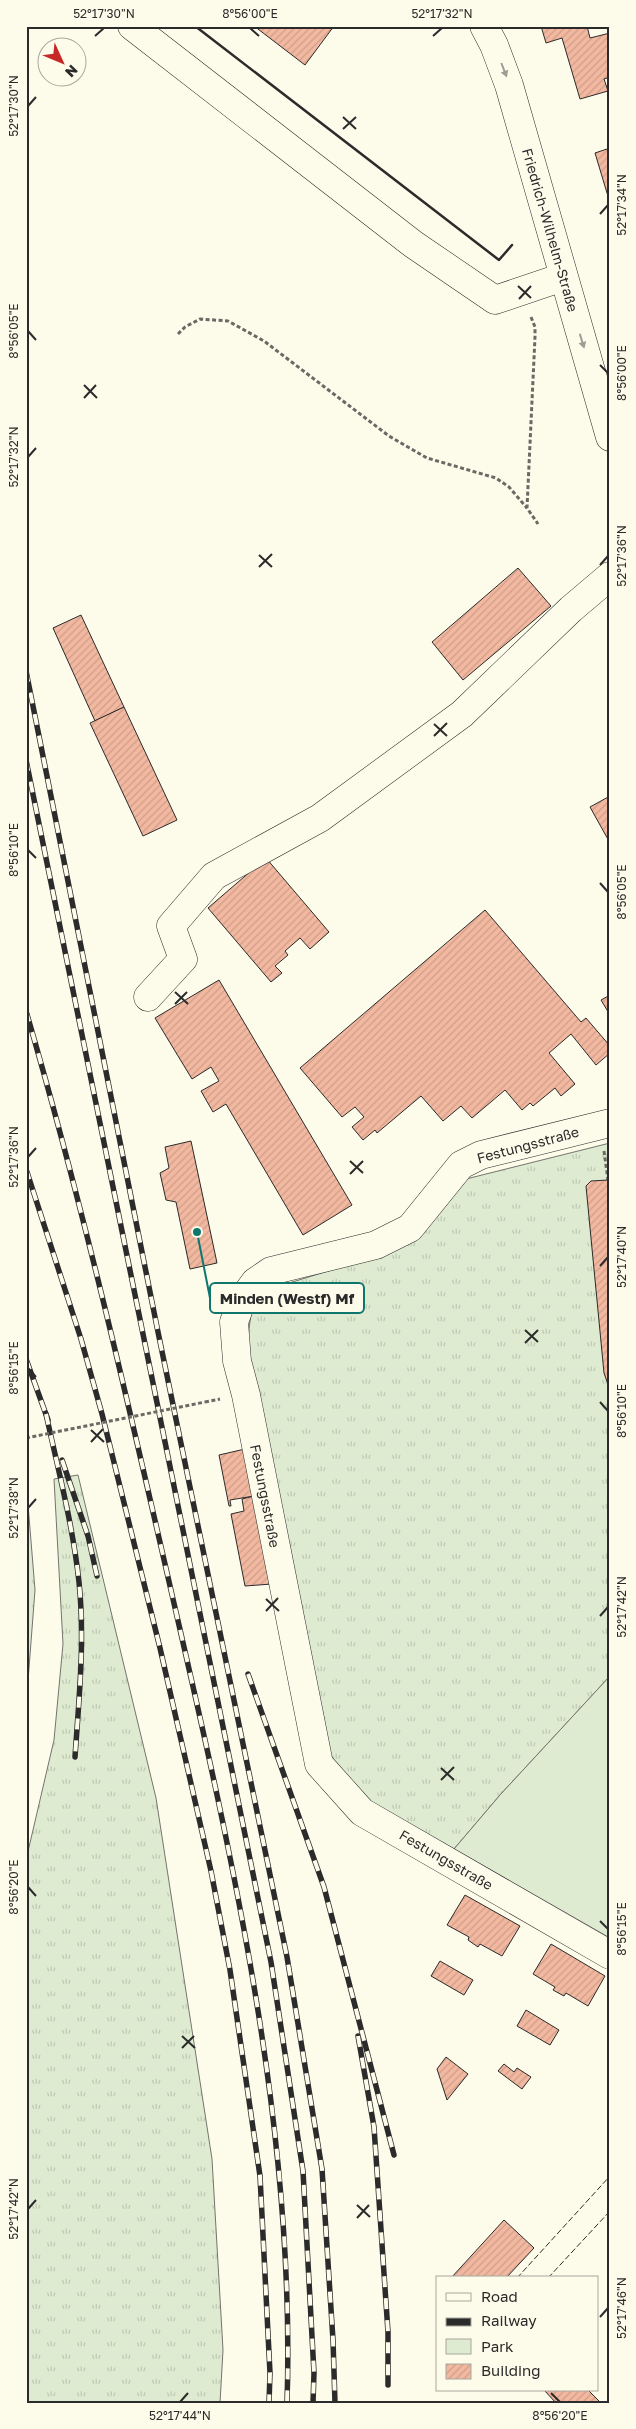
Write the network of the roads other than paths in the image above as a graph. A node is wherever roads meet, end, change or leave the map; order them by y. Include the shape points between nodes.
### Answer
1 (132, 26) edge
2 (484, 26) edge
3 (563, 278) junction
4 (610, 436) edge
5 (610, 576) edge
6 (148, 996) dead end
7 (610, 1123) edge
8 (610, 1955) edge

1 - 3 street via 413,244 495,300
2 -> 3 street, Friedrich-Wilhelm-Straße via 509,84
3 -> 4 street, Friedrich-Wilhelm-Straße
5 - 6 street via 571,608 462,714 320,818 214,876 172,926 182,959
7 - 8 street, Festungsstraße via 481,1155 461,1165 410,1228 376,1245 271,1271 255,1282 242,1300 234,1322 237,1361 318,1764 362,1812

